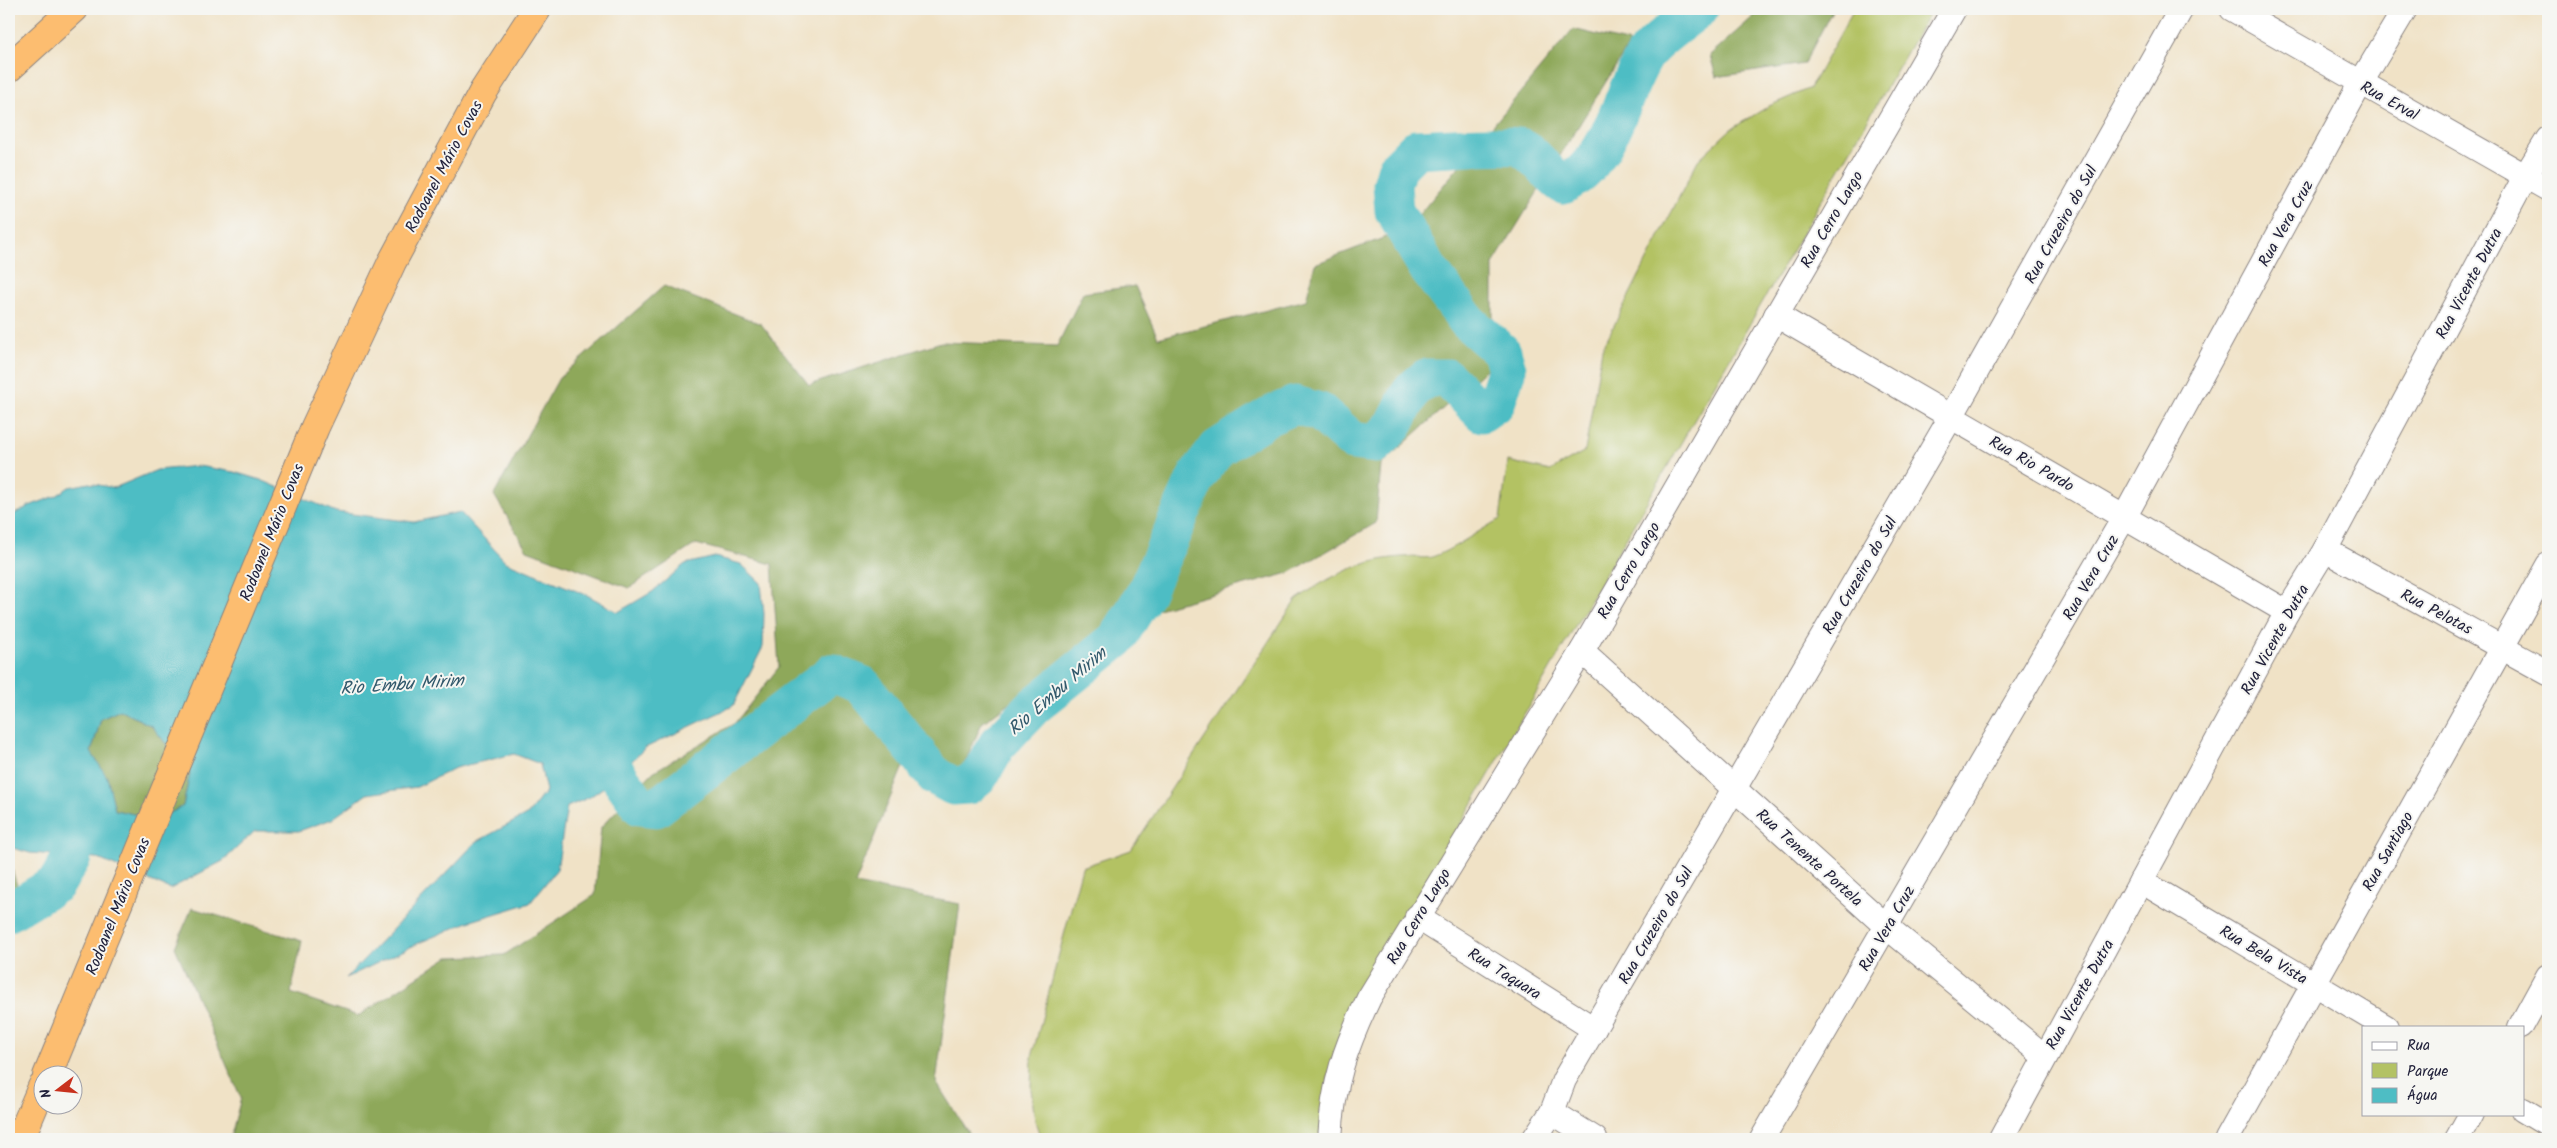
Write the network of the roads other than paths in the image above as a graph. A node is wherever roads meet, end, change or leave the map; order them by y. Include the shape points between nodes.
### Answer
1 (74, 9) edge
2 (537, 9) edge
3 (1954, 9) edge
4 (2181, 9) edge
5 (2232, 9) edge
6 (2405, 9) edge
7 (9, 68) edge
8 (2360, 84) junction
9 (2548, 139) edge
10 (2526, 175) junction
11 (2548, 189) edge
12 (1776, 315) junction
13 (1951, 417) junction
14 (2125, 516) junction
15 (2325, 550) junction
16 (2548, 565) edge
17 (2287, 612) junction
18 (2502, 646) junction
19 (1582, 651) junction
20 (2548, 673) edge
21 (1734, 790) junction
22 (2141, 881) junction
23 (1417, 917) junction
24 (1887, 927) junction
25 (2548, 976) edge
26 (2313, 983) junction
27 (2384, 1026) edge
28 (2521, 1026) edge
29 (1594, 1029) junction
30 (2044, 1056) junction
31 (51, 1066) edge
32 (32, 1110) edge
33 (2524, 1111) edge
34 (1552, 1112) junction
35 (2470, 1116) edge
36 (2548, 1125) edge
37 (20, 1139) edge
38 (1330, 1139) edge
39 (1534, 1139) edge
40 (1595, 1139) edge
41 (1762, 1139) edge
42 (2001, 1139) edge
43 (2228, 1139) edge
44 (2457, 1139) edge

1 - 7 highway
2 - 31 highway, Rodoanel Mário Covas via 469,117 392,262 315,427
3 - 12 street, Rua Cerro Largo
4 - 13 street, Rua Cruzeiro do Sul
5 - 8 street, Rua Erval
6 - 8 street, Rua Vera Cruz
8 - 10 street, Rua Erval
8 - 14 street, Rua Vera Cruz
9 - 10 street, Rua Vicente Dutra
10 - 11 street, Rua Erval
10 - 15 street, Rua Vicente Dutra
12 - 13 street, Rua Rio Pardo
12 - 19 street, Rua Cerro Largo
13 - 14 street, Rua Rio Pardo
13 - 21 street, Rua Cruzeiro do Sul
14 - 17 street, Rua Rio Pardo
14 - 24 street, Rua Vera Cruz
15 - 17 street, Rua Vicente Dutra
15 - 18 street, Rua Pelotas
16 - 18 street, Rua Santiago
17 - 22 street, Rua Vicente Dutra
18 - 20 street, Rua Pelotas
18 - 26 street, Rua Santiago
19 - 21 street, Rua Tenente Portela
19 - 23 street, Rua Cerro Largo
21 - 24 street, Rua Tenente Portela
21 - 29 street, Rua Cruzeiro do Sul
22 - 26 street, Rua Bela Vista
22 - 30 street, Rua Vicente Dutra
23 - 29 street, Rua Taquara
23 - 38 street, Rua Cerro Largo via 1369,998 1348,1042 1334,1092
24 - 30 street, Rua Tenente Portela
24 - 41 street, Rua Vera Cruz
25 - 28 street
26 - 27 street, Rua Bela Vista
26 - 43 street, Rua Santiago
29 - 34 street, Rua Cruzeiro do Sul via 1564,1080
30 - 42 street, Rua Vicente Dutra
32 - 37 highway
33 - 36 street
34 - 39 street, Rua Cruzeiro do Sul
34 - 40 street
35 - 44 street

